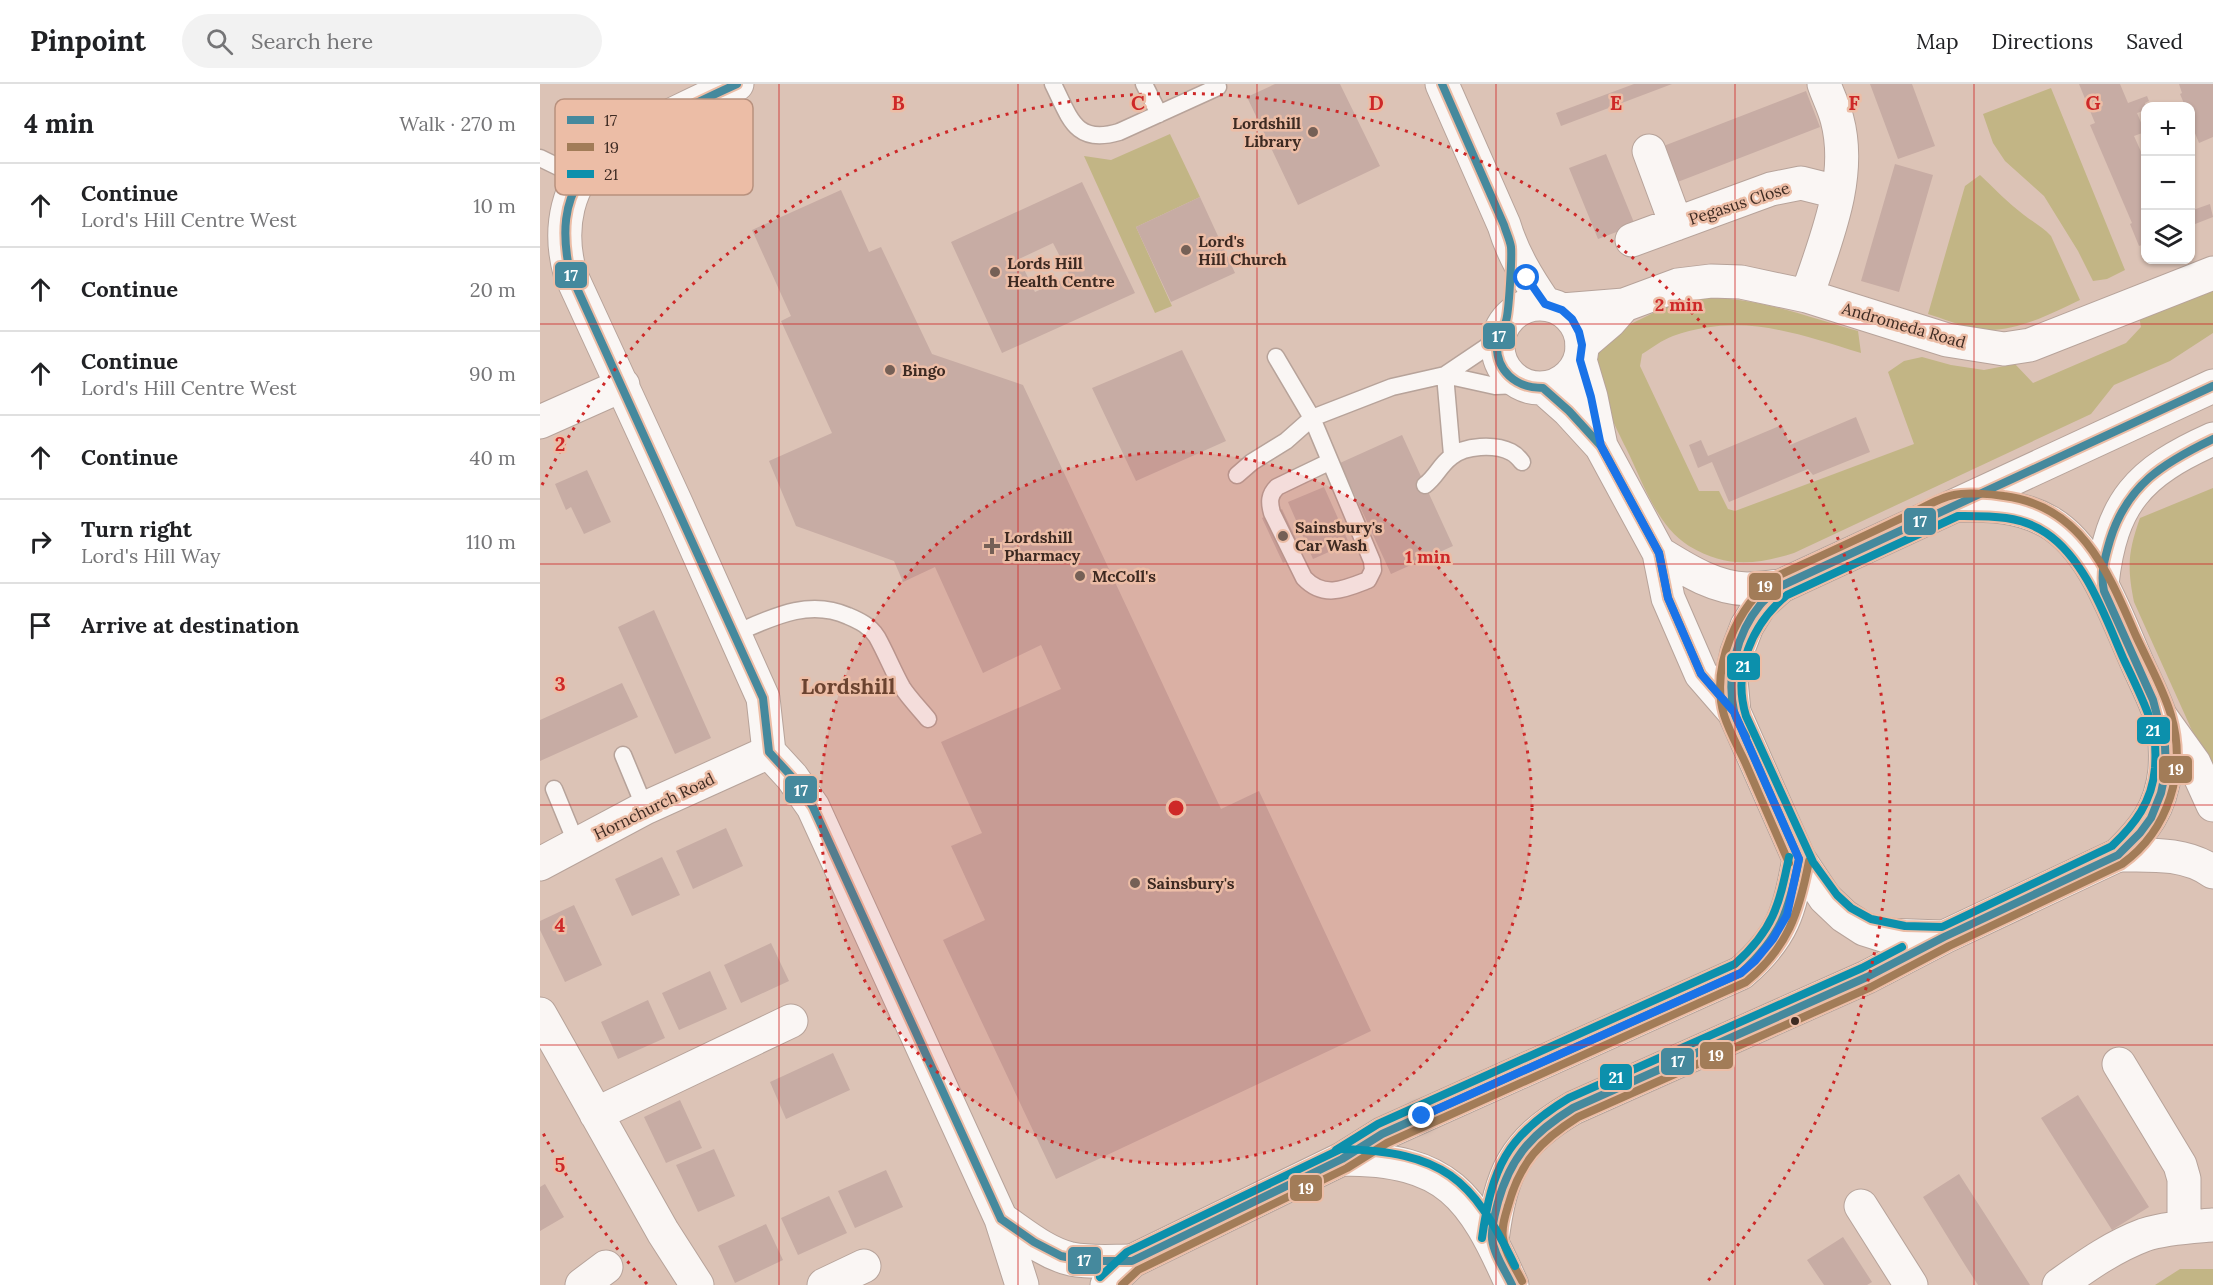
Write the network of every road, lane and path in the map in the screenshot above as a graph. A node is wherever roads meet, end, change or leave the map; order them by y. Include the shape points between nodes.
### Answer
1 (1053, 84) edge
2 (1144, 84) edge
3 (1442, 84) edge
4 (1824, 84) edge
5 (721, 87) edge
6 (1218, 87) dead end
7 (699, 99) edge
8 (1159, 114) junction
9 (1649, 151) dead end
10 (540, 158) edge
11 (555, 165) edge
12 (1837, 192) junction
13 (572, 195) edge
14 (1676, 224) junction
15 (1632, 240) dead end
16 (1511, 248) junction
17 (2213, 273) edge
18 (1807, 296) junction
19 (1624, 305) junction
20 (1553, 307) junction
21 (1502, 330) junction
22 (1581, 352) junction
23 (1276, 357) dead end
24 (1445, 375) junction
25 (622, 385) junction
26 (1532, 386) junction
27 (2213, 386) edge
28 (1312, 418) junction
29 (540, 422) edge
30 (2213, 439) edge
31 (1601, 446) junction
32 (1452, 455) junction
33 (1329, 462) junction
34 (1522, 462) dead end
35 (1237, 475) dead end
36 (1425, 485) dead end
37 (1956, 505) junction
38 (1659, 553) junction
39 (2102, 584) junction
40 (1781, 586) junction
41 (734, 634) junction
42 (1734, 712) junction
43 (2161, 717) junction
44 (928, 719) dead end
45 (769, 752) junction
46 (623, 755) dead end
47 (554, 789) dead end
48 (2213, 805) edge
49 (645, 808) junction
50 (577, 845) junction
51 (2118, 855) junction
52 (1799, 859) junction
53 (540, 864) edge
54 (2213, 872) edge
55 (1944, 938) junction
56 (540, 1014) edge
57 (792, 1021) dead end
58 (2119, 1064) dead end
59 (596, 1114) junction
60 (1342, 1159) junction
61 (1861, 1206) dead end
62 (1001, 1219) junction
63 (2198, 1226) edge
64 (1492, 1240) junction
65 (1132, 1261) junction
66 (864, 1266) dead end
67 (697, 1285) edge
68 (824, 1285) edge
69 (1022, 1285) edge
70 (1107, 1285) edge
71 (1512, 1285) edge
72 (1911, 1285) edge
73 (2059, 1285) edge

1 - 8 lane via 1073,123 1081,132 1093,136 1119,132
2 - 8 lane
3 - 16 street via 1500,214
4 - 12 street via 1837,120 1841,157
5 - 7 street
6 - 8 lane
9 - 14 street, Pegasus Close
10 - 11 lane
12 - 14 street, Pegasus Close via 1801,183 1771,189
12 - 18 street
13 - 25 street via 563,242 570,273
14 - 15 street, Pegasus Close
16 - 20 street via 1527,278
16 - 21 street
17 - 18 street, Andromeda Road via 2030,345 2004,349 1947,340
18 - 19 street, Andromeda Road via 1741,282 1711,281 1678,285
19 - 20 street, Andromeda Road
19 - 22 street, Andromeda Road
20 - 21 street via 1523,307
20 - 22 street via 1572,319 1579,332
21 - 24 lane
21 - 26 street via 1498,353 1502,366 1510,377
22 - 26 street via 1566,380 1555,386
22 - 31 street
23 - 28 lane
24 - 26 lane via 1496,386
24 - 28 lane via 1392,387
24 - 32 lane
25 - 29 street
25 - 41 street
26 - 31 street via 1569,411
27 - 37 street
28 - 33 lane
28 - 35 lane
30 - 39 street via 2157,468 2136,488 2112,531
31 - 38 street
32 - 34 lane via 1483,447 1513,453
32 - 36 lane
33 - 33 lane via 1277,487 1271,493 1270,503 1299,568 1312,586 1325,591 1348,588 1372,576 1372,561 1358,515
37 - 39 street via 2009,507 2051,523 2071,539
37 - 40 street
38 - 40 street via 1693,574 1721,584 1746,589
38 - 42 street via 1668,598 1701,674
39 - 43 street
40 - 42 street via 1760,605 1737,652 1731,680
41 - 44 lane via 799,609 843,613 862,622 876,636 903,689
41 - 45 street via 763,698
42 - 52 street
43 - 48 street via 2194,763
43 - 51 street via 2166,746 2160,797 2151,819
45 - 49 street, Hornchurch Road
45 - 62 street via 813,807
46 - 49 lane
47 - 50 lane
49 - 50 street, Hornchurch Road
50 - 53 street, Hornchurch Road
51 - 54 street via 2161,854
51 - 55 street
52 - 55 street via 1825,898 1864,928 1883,935
52 - 60 street via 1787,915 1773,939 1741,973 1382,1134
55 - 64 street via 1547,1123 1512,1162 1499,1197
56 - 59 street
57 - 59 street
58 - 63 street via 2180,1165
59 - 67 street
60 - 64 street via 1376,1159 1428,1172 1469,1205
60 - 65 street
61 - 72 street
62 - 65 street via 1044,1248 1070,1258
62 - 69 street
63 - 73 street via 2145,1235 2106,1252
64 - 71 street
65 - 70 street
66 - 68 street

